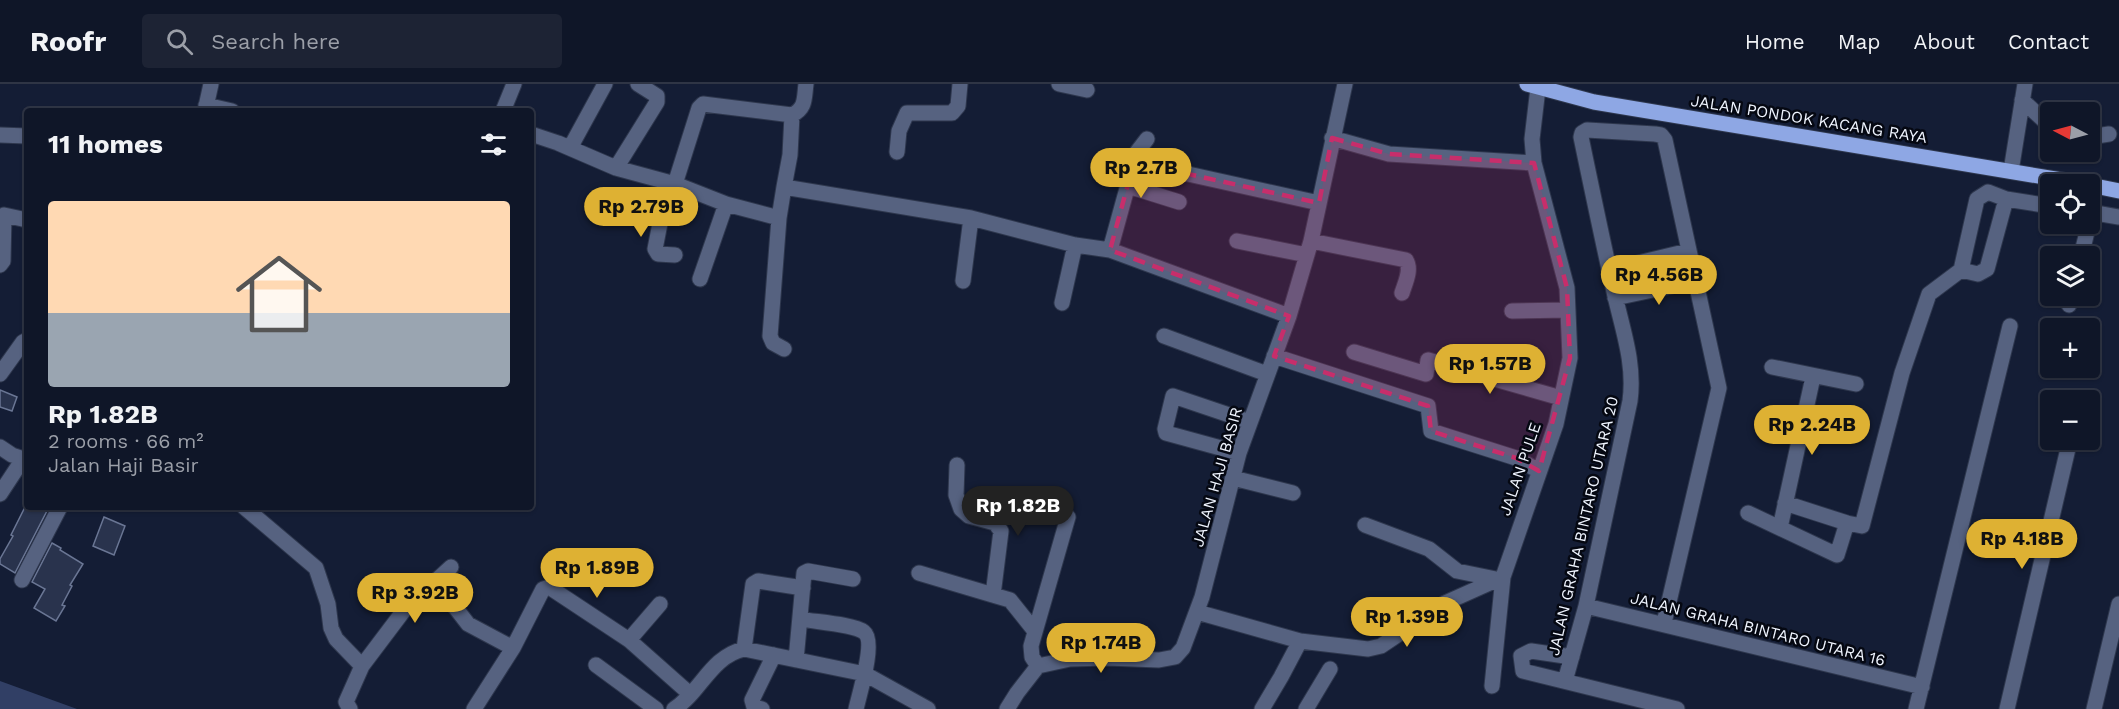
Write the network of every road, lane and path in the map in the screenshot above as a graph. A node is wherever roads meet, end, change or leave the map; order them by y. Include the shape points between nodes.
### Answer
1 (211, 84) edge
2 (514, 84) edge
3 (605, 84) edge
4 (638, 84) edge
5 (806, 84) edge
6 (960, 84) edge
7 (1059, 84) edge
8 (1345, 84) edge
9 (2025, 84) edge
10 (1532, 86) edge
11 (1087, 90) dead end
12 (2022, 100) junction
13 (205, 108) edge
14 (504, 108) edge
15 (792, 115) junction
16 (2040, 117) edge
17 (2109, 134) dead end
18 (0, 135) edge
19 (534, 135) edge
20 (2100, 135) edge
21 (24, 136) edge
22 (1332, 138) junction
23 (1147, 139) dead end
24 (570, 148) junction
25 (897, 152) dead end
26 (1134, 162) junction
27 (1534, 163) junction
28 (616, 168) junction
29 (2011, 171) junction
30 (2040, 176) edge
31 (671, 183) junction
32 (1128, 186) junction
33 (784, 187) junction
34 (2100, 187) edge
35 (2119, 190) edge
36 (2006, 199) junction
37 (1179, 202) dead end
38 (1319, 203) junction
39 (726, 204) junction
40 (2040, 204) edge
41 (2100, 217) edge
42 (2119, 217) edge
43 (779, 218) junction
44 (971, 218) junction
45 (24, 219) edge
46 (1237, 241) dead end
47 (1075, 245) junction
48 (1309, 248) junction
49 (1110, 250) junction
50 (1688, 250) junction
51 (675, 255) dead end
52 (0, 265) edge
53 (1609, 270) junction
54 (1961, 270) junction
55 (700, 279) dead end
56 (963, 281) dead end
57 (1695, 281) junction
58 (1402, 293) dead end
59 (1615, 298) junction
60 (1062, 303) dead end
61 (1568, 310) junction
62 (1512, 311) dead end
63 (1289, 316) junction
64 (2010, 326) dead end
65 (1164, 336) dead end
66 (24, 342) edge
67 (784, 349) dead end
68 (1354, 352) dead end
69 (1274, 356) junction
70 (1772, 367) dead end
71 (1, 371) edge
72 (1267, 374) junction
73 (1813, 377) junction
74 (1856, 384) dead end
75 (1562, 398) junction
76 (1250, 422) junction
77 (0, 447) edge
78 (2068, 450) edge
79 (1239, 453) junction
80 (24, 460) edge
81 (24, 461) edge
82 (957, 465) dead end
83 (1539, 471) junction
84 (1233, 478) junction
85 (1293, 493) dead end
86 (0, 494) edge
87 (1785, 503) junction
88 (58, 510) edge
89 (248, 510) edge
90 (1748, 513) dead end
91 (1068, 517) dead end
92 (1847, 523) junction
93 (1365, 525) dead end
94 (1780, 528) junction
95 (451, 567) dead end
96 (919, 573) dead end
97 (1500, 578) junction
98 (438, 579) junction
99 (853, 579) dead end
100 (22, 580) dead end
101 (802, 588) junction
102 (993, 595) junction
103 (660, 604) dead end
104 (2119, 604) edge
105 (1586, 606) junction
106 (1197, 612) junction
107 (800, 619) junction
108 (1664, 623) junction
109 (1034, 630) junction
110 (629, 640) junction
111 (1300, 640) junction
112 (513, 648) junction
113 (744, 649) junction
114 (774, 655) junction
115 (1572, 657) junction
116 (796, 660) junction
117 (596, 665) dead end
118 (362, 666) junction
119 (1038, 666) junction
120 (1330, 669) dead end
121 (865, 674) junction
122 (1565, 681) junction
123 (1492, 686) dead end
124 (1922, 687) junction
125 (690, 694) junction
126 (346, 707) edge
127 (1314, 707) edge
128 (474, 709) edge
129 (656, 709) edge
130 (674, 709) edge
131 (762, 709) edge
132 (856, 709) edge
133 (928, 709) edge
134 (1007, 709) edge
135 (1262, 709) edge
136 (1677, 709) edge
137 (1916, 709) edge
138 (2007, 709) edge
139 (2094, 709) edge

1 - 13 street
2 - 14 street
3 - 24 street
4 - 28 street via 657,96 657,102
5 - 15 street via 803,106
6 - 25 street via 958,106 952,112 907,113 899,131
7 - 11 street
8 - 22 street, JALAN HAJI BASIR
9 - 12 street
10 - 27 street, JALAN PULE
10 - 29 main road, JALAN PONDOK KACANG RAYA via 1594,102
12 - 16 street
12 - 29 street
15 - 31 street via 702,104
15 - 33 street
17 - 20 street
18 - 21 street
19 - 24 street
22 - 27 street via 1389,154
22 - 38 street, JALAN HAJI BASIR
23 - 26 street via 1139,147
24 - 28 street
26 - 32 street
26 - 38 street
27 - 61 street, JALAN PULE via 1568,288
28 - 31 street
29 - 30 main road, JALAN PONDOK KACANG RAYA
31 - 39 street
31 - 51 street via 656,249 658,254
32 - 37 street
32 - 49 street
33 - 43 street
33 - 44 street
34 - 35 main road, JALAN PONDOK KACANG RAYA
36 - 40 street
36 - 54 street via 1987,269 1978,274
36 - 54 street via 1988,192 1977,199
38 - 48 street, JALAN HAJI BASIR
39 - 43 street
39 - 55 street
41 - 42 street
43 - 67 street via 770,336
44 - 47 street
44 - 56 street
45 - 52 street via 4,215
46 - 48 street
47 - 49 street
47 - 60 street
48 - 58 street via 1406,260 1408,272
48 - 63 street, JALAN HAJI BASIR
49 - 63 street
50 - 53 street
50 - 53 street, JALAN GRAHA BINTARO UTARA 20 via 1661,135 1587,130 1581,137
50 - 57 street
53 - 59 street, JALAN GRAHA BINTARO UTARA 20
54 - 92 street via 1929,294 1902,373 1862,526
57 - 59 street
57 - 108 street via 1719,388
59 - 105 street, JALAN GRAHA BINTARO UTARA 20 via 1633,382
61 - 62 street
61 - 75 street, JALAN PULE via 1570,358
63 - 69 street, JALAN HAJI BASIR
64 - 124 street
65 - 72 street
66 - 71 street
68 - 75 street via 1426,374 1428,360
69 - 72 street, JALAN HAJI BASIR
69 - 83 street via 1428,406 1431,431 1516,458
70 - 73 street
72 - 76 street, JALAN HAJI BASIR
73 - 74 street
73 - 87 street
75 - 83 street, JALAN PULE
76 - 79 street, JALAN HAJI BASIR
76 - 79 street via 1173,396 1166,432
77 - 80 street
78 - 138 street
79 - 84 street, JALAN HAJI BASIR
81 - 86 street
82 - 102 street via 956,495 961,509 969,516 995,523 1001,531
83 - 97 street, JALAN PULE
84 - 85 street
84 - 106 street, JALAN HAJI BASIR
87 - 92 street
87 - 94 street
88 - 100 street
89 - 118 street via 316,568 336,639
90 - 94 street
91 - 109 street
92 - 94 street via 1837,555
93 - 97 street via 1429,549 1457,571
95 - 98 street
96 - 102 street
97 - 111 street via 1445,603 1382,646 1368,649
97 - 123 street, JALAN PULE
98 - 112 street via 468,624
98 - 118 street via 405,609
99 - 101 street via 805,571
101 - 107 street
101 - 113 street via 758,581 753,584
102 - 109 street via 1010,600
103 - 110 street
104 - 139 street
105 - 108 street, JALAN GRAHA BINTARO UTARA 16
105 - 115 street, JALAN GRAHA BINTARO UTARA 20
106 - 111 street
106 - 119 street, JALAN HAJI BASIR via 1183,648 1175,657 1070,659
107 - 116 street
107 - 121 street via 864,632 870,644
108 - 124 street, JALAN GRAHA BINTARO UTARA 16
109 - 119 street via 1032,657
110 - 112 street via 546,587
110 - 125 street
111 - 135 street
112 - 128 street
113 - 114 street
113 - 125 street via 714,665
114 - 116 street
114 - 131 street via 752,700 754,707
115 - 122 street, JALAN GRAHA BINTARO UTARA 20
115 - 122 street via 1531,651 1521,656 1523,671
116 - 121 street
117 - 129 street
118 - 126 street
119 - 134 street
120 - 127 street
121 - 132 street
121 - 133 street
122 - 136 street
124 - 137 street
125 - 130 street

